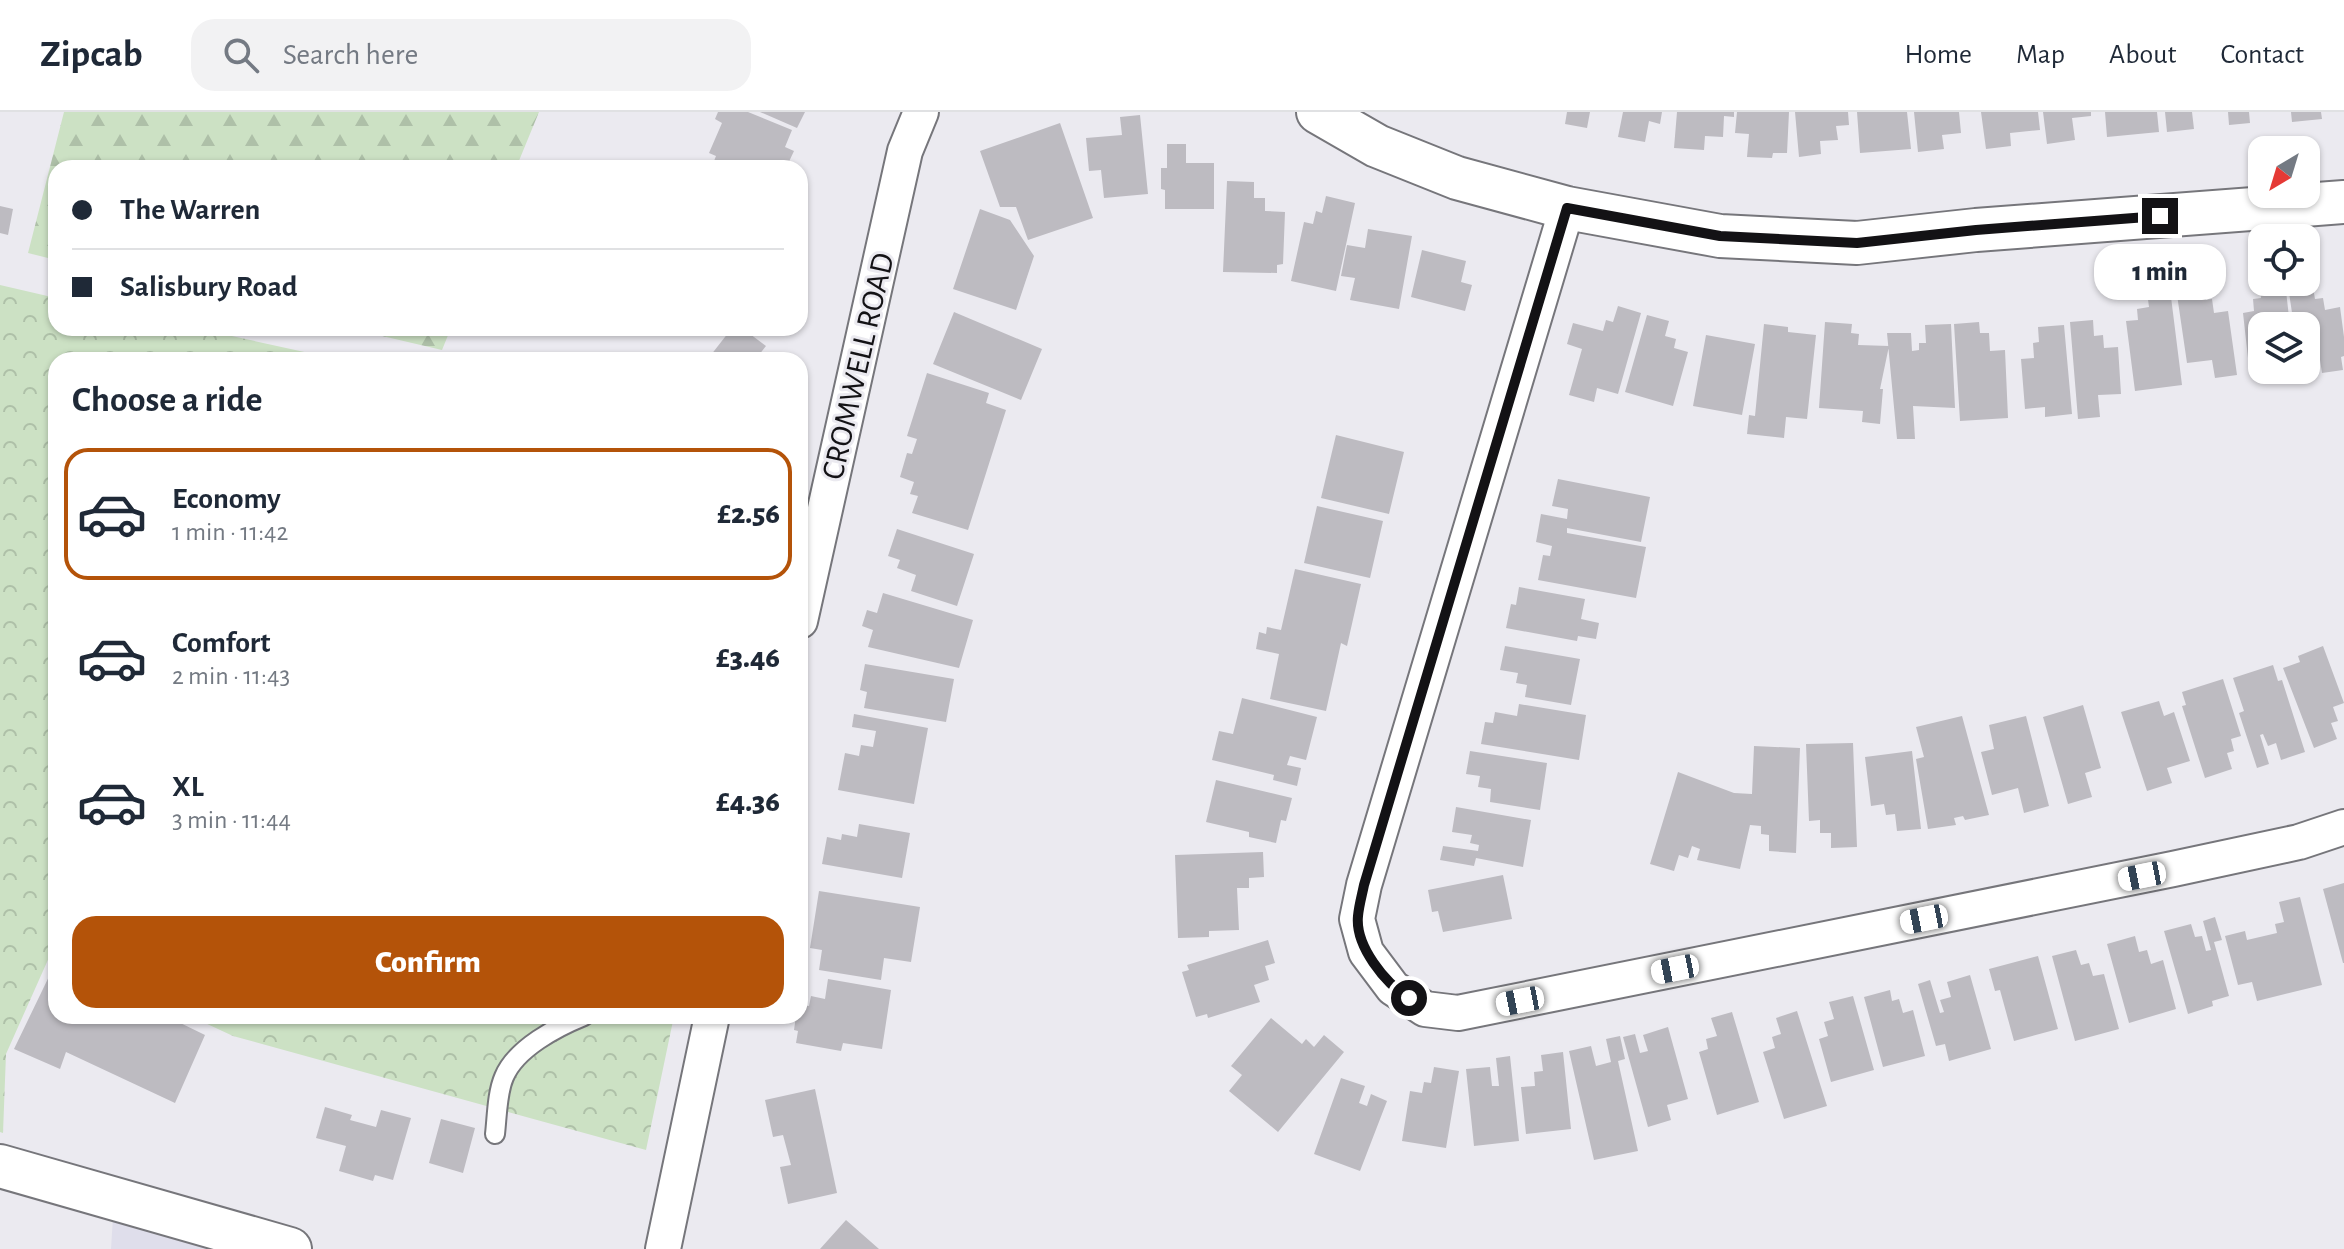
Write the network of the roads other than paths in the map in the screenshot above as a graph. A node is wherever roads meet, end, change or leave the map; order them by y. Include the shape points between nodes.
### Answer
1 (921, 112) edge
2 (1318, 112) edge
3 (2344, 202) edge
4 (1567, 208) junction
5 (808, 585) edge
6 (2344, 827) edge
7 (565, 1024) edge
8 (710, 1024) edge
9 (495, 1134) dead end
10 (0, 1166) edge
11 (289, 1249) edge
12 (663, 1249) edge

1 - 5 street, CROMWELL ROAD via 905,151
2 - 4 street via 1377,146 1457,178
3 - 4 street via 1857,243 1720,236
4 - 6 street via 1364,885 1357,919 1366,952 1393,988 1425,1009 1458,1013 2173,869
7 - 9 lane via 522,1052 504,1077
8 - 12 street
10 - 11 street

